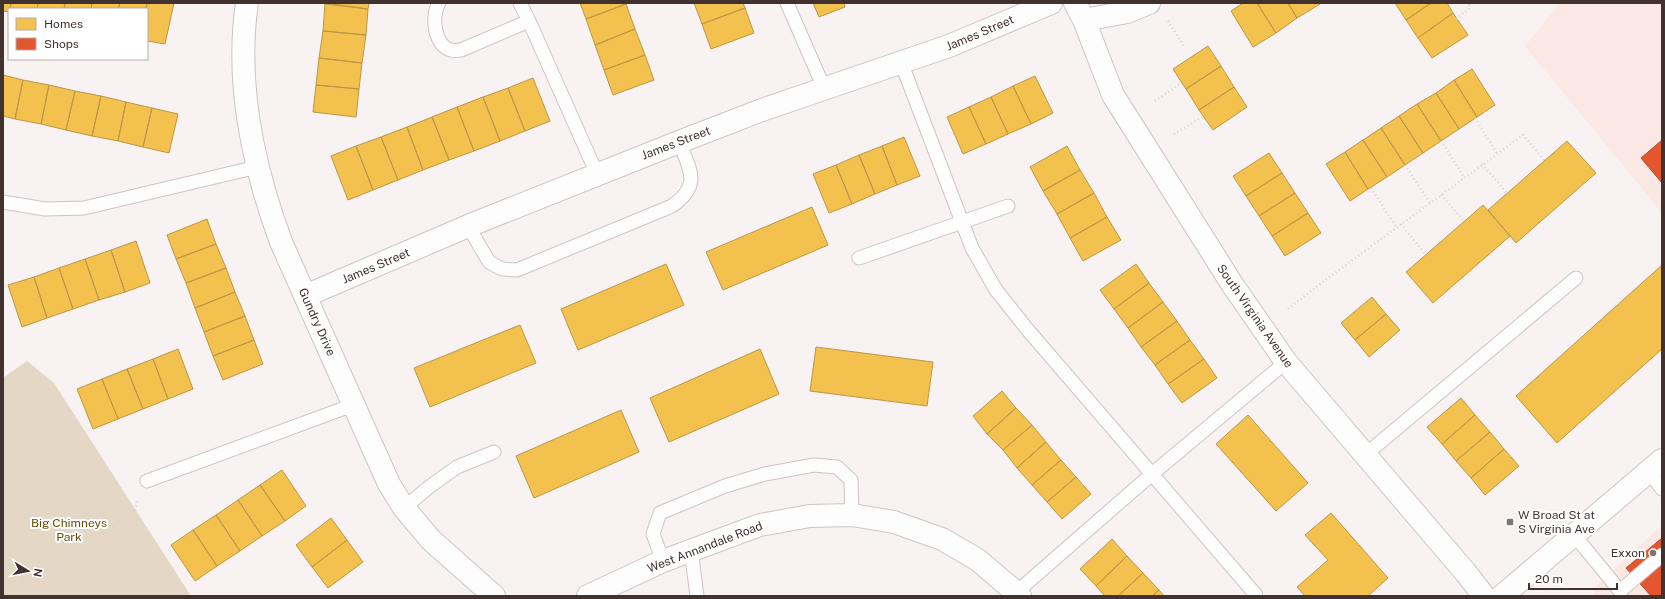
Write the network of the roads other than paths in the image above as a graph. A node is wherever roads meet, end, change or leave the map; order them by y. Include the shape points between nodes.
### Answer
1 (247, 3) edge
2 (439, 3) edge
3 (520, 3) edge
4 (787, 3) edge
5 (1051, 3) edge
6 (1149, 3) edge
7 (1080, 11) edge
8 (529, 21) junction
9 (901, 62) junction
10 (824, 88) junction
11 (678, 142) junction
12 (257, 167) junction
13 (597, 174) junction
14 (3, 202) edge
15 (1008, 206) dead end
16 (962, 222) junction
17 (468, 226) junction
18 (859, 258) dead end
19 (1576, 278) dead end
20 (305, 296) junction
21 (1286, 362) junction
22 (353, 405) junction
23 (494, 452) dead end
24 (1366, 455) junction
25 (1655, 466) edge
26 (1152, 474) junction
27 (147, 481) dead end
28 (1662, 489) edge
29 (404, 508) junction
30 (852, 515) junction
31 (1575, 536) junction
32 (691, 550) junction
33 (1662, 555) edge
34 (663, 561) junction
35 (1620, 593) edge
36 (1016, 595) edge
37 (1256, 595) dead end
38 (494, 596) edge
39 (588, 596) edge
40 (697, 596) edge
41 (1484, 596) edge
42 (1502, 596) edge

1 - 12 street, Gundry Drive via 243,60 250,135
2 - 8 lane via 435,9 434,24 442,45 450,50 461,50
3 - 8 lane
4 - 10 lane
5 - 9 street, James Street via 949,46
6 - 7 street via 1127,12
7 - 21 street, South Virginia Avenue via 1113,95 1232,284
8 - 13 lane
9 - 10 street, James Street
9 - 16 lane
10 - 11 street, James Street
11 - 13 street, James Street
11 - 17 lane via 691,172 690,187 684,198 672,206 517,270 502,269 489,262
12 - 14 lane via 84,208 45,209
12 - 20 street, Gundry Drive via 269,210
13 - 17 street, James Street
15 - 16 lane
16 - 18 lane
16 - 26 lane via 972,248 996,290 1026,329
17 - 20 street, James Street
19 - 24 lane
20 - 22 street, Gundry Drive
21 - 24 street, South Virginia Avenue
21 - 26 lane
22 - 27 lane
22 - 29 street, Gundry Drive via 389,484
23 - 29 lane via 457,467
24 - 41 street, South Virginia Avenue
25 - 28 lane
25 - 31 street
26 - 36 lane
26 - 37 lane
29 - 38 street, Gundry Drive via 431,540
30 - 32 street, West Annandale Road via 810,516 760,525
30 - 34 lane via 851,480 837,467 814,465 765,474 725,486 660,513 653,534
30 - 36 street, West Annandale Road via 894,522 942,539 978,560
31 - 35 lane
31 - 42 street
32 - 34 street, West Annandale Road
32 - 40 lane
33 - 35 lane
34 - 39 street, West Annandale Road

